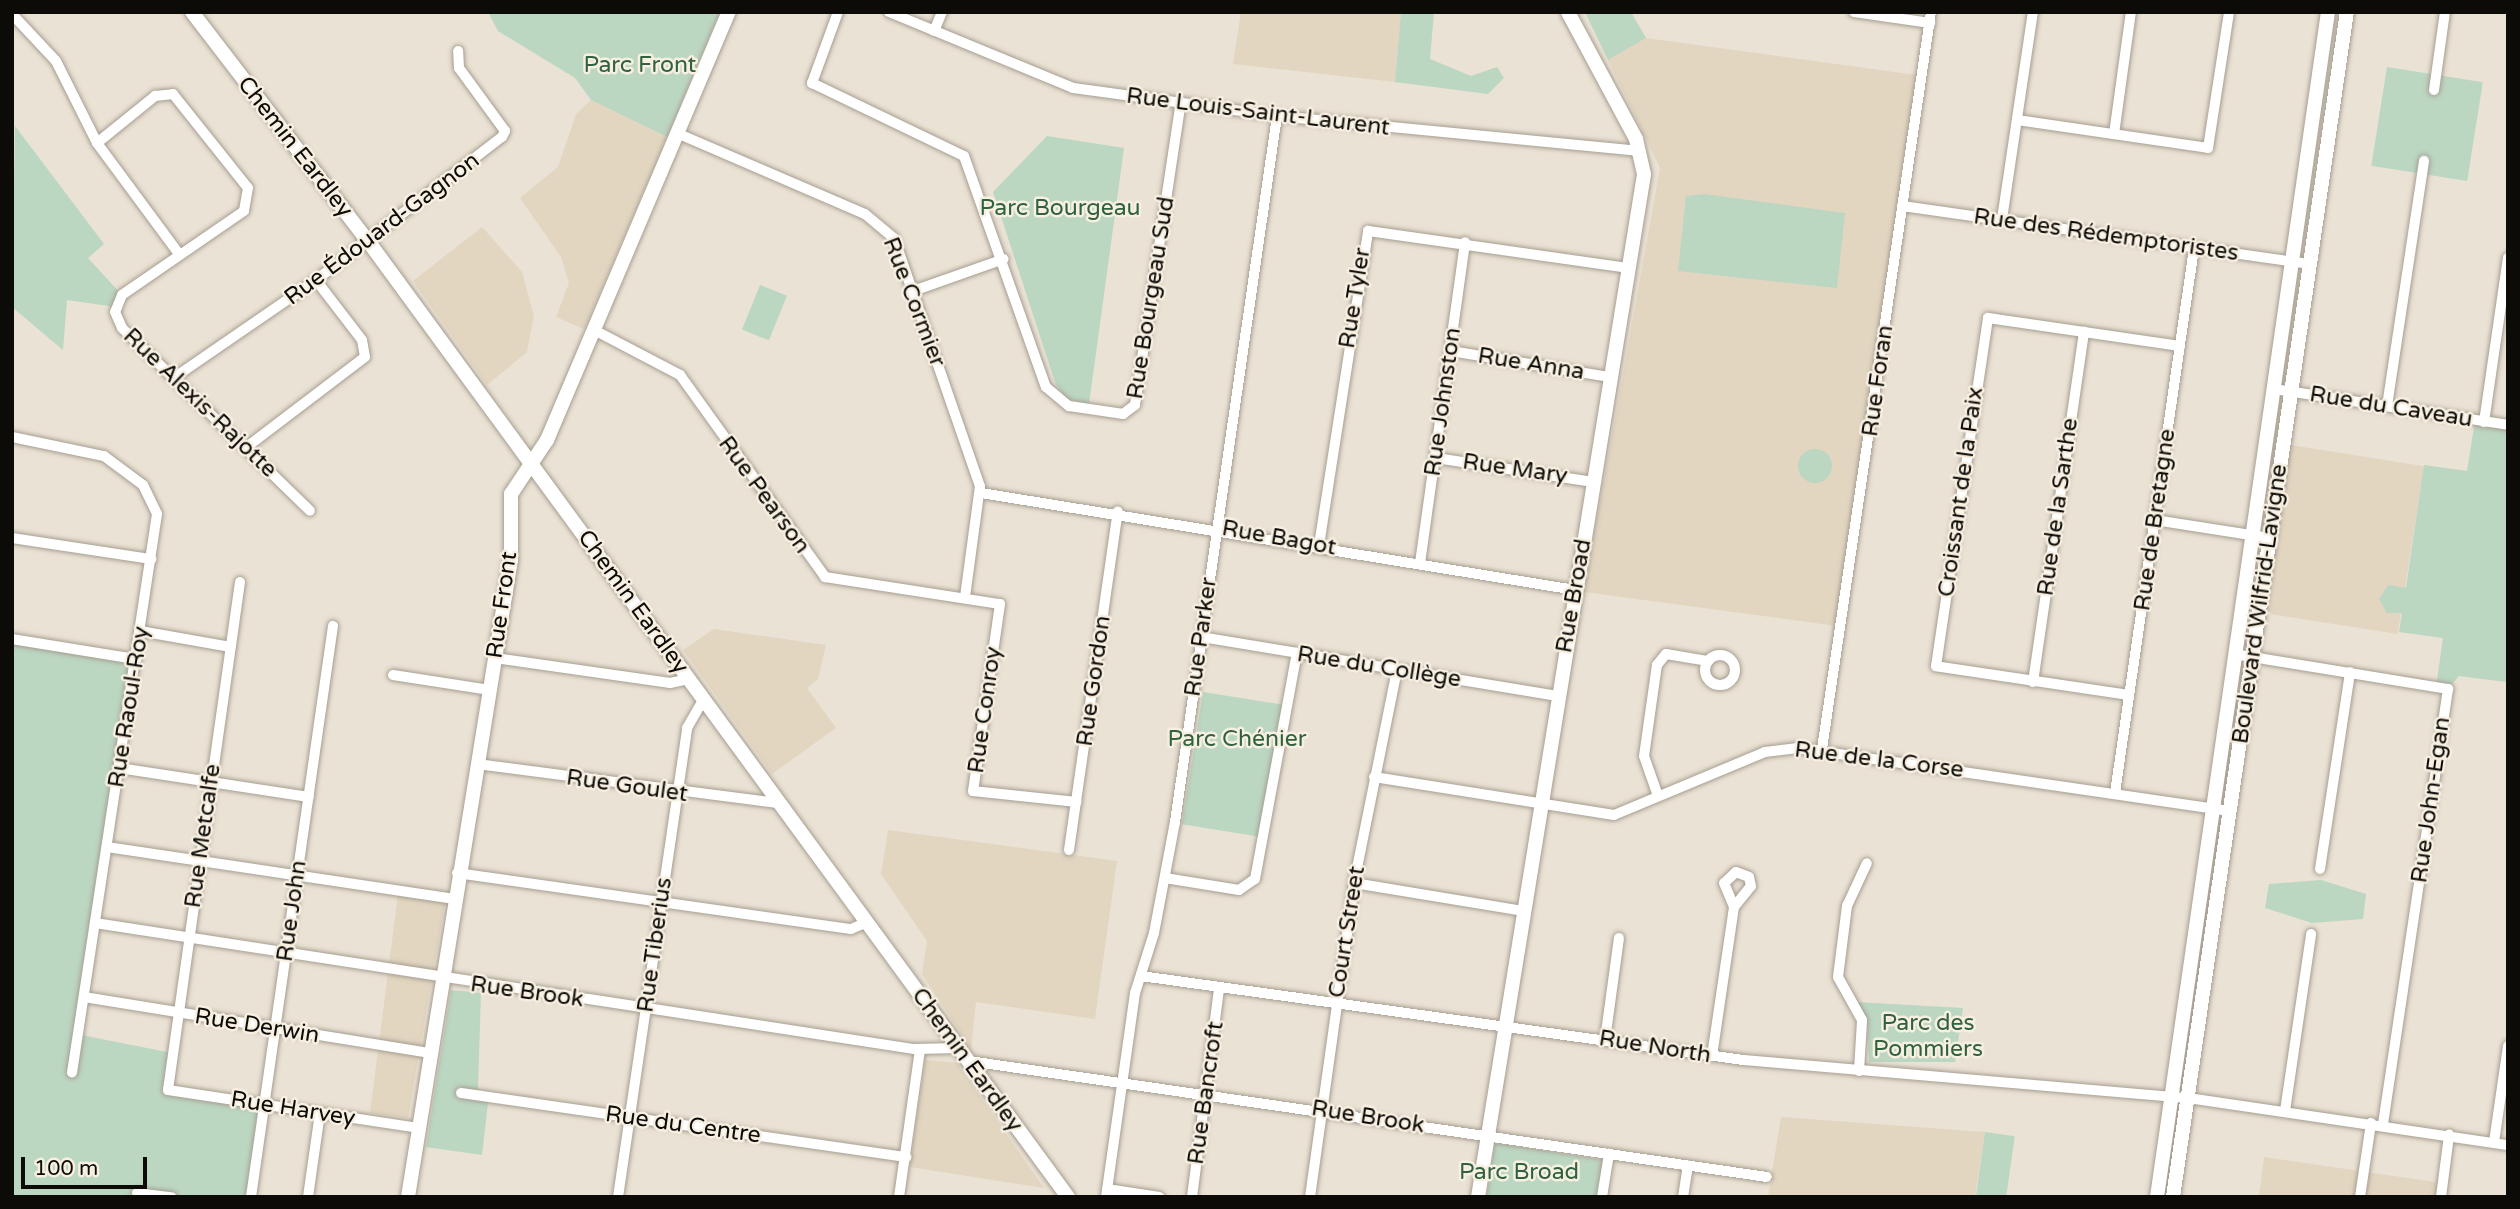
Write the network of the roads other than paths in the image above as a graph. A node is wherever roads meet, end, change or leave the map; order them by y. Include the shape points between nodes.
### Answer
1 (192, 12) edge
2 (729, 12) edge
3 (838, 12) edge
4 (889, 12) edge
5 (942, 12) edge
6 (1568, 12) edge
7 (1854, 12) edge
8 (2033, 12) edge
9 (2131, 12) edge
10 (2229, 12) edge
11 (2328, 12) edge
12 (2347, 12) edge
13 (2445, 12) edge
14 (12, 14) edge
15 (1931, 18) edge
16 (934, 31) junction
17 (458, 51) dead end
18 (2434, 90) dead end
19 (1181, 103) junction
20 (1277, 116) junction
21 (2017, 120) junction
22 (679, 134) junction
23 (2114, 134) junction
24 (97, 144) junction
25 (1640, 151) junction
26 (2424, 161) dead end
27 (1902, 206) junction
28 (2002, 219) junction
29 (368, 241) junction
30 (1465, 242) junction
31 (2194, 248) junction
32 (179, 254) junction
33 (2508, 258) edge
34 (1004, 259) junction
35 (2292, 262) junction
36 (2309, 264) junction
37 (1629, 268) junction
38 (316, 280) junction
39 (913, 291) junction
40 (594, 330) junction
41 (2084, 332) junction
42 (2180, 346) junction
43 (1451, 351) junction
44 (175, 377) junction
45 (1610, 377) junction
46 (2274, 389) junction
47 (2291, 392) junction
48 (2386, 406) junction
49 (2484, 422) junction
50 (2508, 425) edge
51 (12, 437) edge
52 (248, 446) junction
53 (1436, 458) junction
54 (531, 465) junction
55 (1593, 482) junction
56 (981, 493) junction
57 (310, 511) dead end
58 (1118, 512) junction
59 (2155, 520) junction
60 (1217, 527) junction
61 (2252, 535) junction
62 (12, 538) edge
63 (2270, 538) junction
64 (1319, 545) junction
65 (151, 559) junction
66 (1419, 562) junction
67 (240, 582) dead end
68 (1575, 590) junction
69 (965, 597) junction
70 (333, 626) dead end
71 (140, 631) junction
72 (1201, 637) junction
73 (12, 639) edge
74 (231, 647) junction
75 (1297, 653) junction
76 (2234, 654) junction
77 (2253, 657) junction
78 (495, 658) junction
79 (136, 659) junction
80 (1708, 661) dead end
81 (1397, 670) junction
82 (2350, 672) junction
83 (393, 675) dead end
84 (689, 678) junction
85 (2032, 681) junction
86 (489, 690) junction
87 (2129, 695) junction
88 (1557, 696) junction
89 (704, 699) junction
90 (1822, 749) junction
91 (477, 764) junction
92 (119, 768) junction
93 (1374, 777) junction
94 (210, 783) junction
95 (678, 792) junction
96 (2115, 793) junction
97 (1658, 796) junction
98 (309, 797) junction
99 (778, 803) junction
100 (1076, 803) junction
101 (1541, 803) junction
102 (2212, 808) junction
103 (2229, 811) junction
104 (107, 847) junction
105 (1069, 850) dead end
106 (199, 861) junction
107 (1867, 863) dead end
108 (2320, 869) dead end
109 (457, 873) junction
110 (298, 875) junction
111 (1166, 878) junction
112 (1354, 883) junction
113 (453, 900) junction
114 (662, 902) junction
115 (1734, 906) dead end
116 (1523, 911) junction
117 (95, 923) junction
118 (865, 923) junction
119 (2311, 934) dead end
120 (188, 936) junction
121 (1619, 937) dead end
122 (286, 952) junction
123 (1141, 976) junction
124 (443, 979) junction
125 (1219, 989) junction
126 (84, 997) junction
127 (1334, 1004) junction
128 (646, 1010) junction
129 (178, 1013) junction
130 (1506, 1025) junction
131 (275, 1029) junction
132 (1605, 1040) junction
133 (2508, 1046) edge
134 (960, 1048) junction
135 (920, 1050) junction
136 (430, 1054) junction
137 (1712, 1056) junction
138 (969, 1061) junction
139 (1859, 1070) junction
140 (72, 1073) dead end
141 (1122, 1080) junction
142 (168, 1090) joint
143 (461, 1093) dead end
144 (1206, 1093) junction
145 (2171, 1097) junction
146 (2188, 1098) junction
147 (265, 1104) junction
148 (1321, 1110) junction
149 (2285, 1111) junction
150 (320, 1113) junction
151 (629, 1117) junction
152 (2371, 1123) junction
153 (2383, 1125) junction
154 (418, 1128) junction
155 (1487, 1135) junction
156 (2449, 1135) junction
157 (2494, 1142) junction
158 (2508, 1145) edge
159 (1609, 1154) junction
160 (906, 1157) junction
161 (1688, 1165) junction
162 (1767, 1177) dead end
163 (137, 1193) dead end
164 (1106, 1193) edge
165 (172, 1197) edge
166 (251, 1197) edge
167 (308, 1197) edge
168 (408, 1197) edge
169 (618, 1197) edge
170 (899, 1197) edge
171 (1068, 1197) edge
172 (1159, 1197) edge
173 (1192, 1197) edge
174 (1310, 1197) edge
175 (1478, 1197) edge
176 (1602, 1197) edge
177 (1683, 1197) edge
178 (2157, 1197) edge
179 (2173, 1197) edge
180 (2360, 1197) edge
181 (2441, 1197) edge

1 - 29 main road, Chemin Eardley
2 - 22 main road, Rue Front
3 - 34 street, Rue Bourgeau Sud via 812,72 815,87 964,156
4 - 16 street, Rue Louis-Saint-Laurent
5 - 16 street
6 - 25 main road, Rue Broad
7 - 15 street
8 - 21 street
9 - 23 street
10 - 23 street via 2208,148
11 - 35 main road, Boulevard Wilfrid-Lavigne
12 - 36 main road, Boulevard Wilfrid-Lavigne
13 - 18 street
14 - 24 street via 56,61
15 - 27 street, Rue Foran
16 - 19 street, Rue Louis-Saint-Laurent via 1064,86
17 - 29 street, Rue Édouard-Gagnon via 459,68 505,131
19 - 20 street, Rue Louis-Saint-Laurent
19 - 34 street, Rue Bourgeau Sud via 1133,410 1116,414 1054,399
20 - 25 street, Rue Louis-Saint-Laurent
20 - 60 street, Rue Parker
21 - 23 street
21 - 28 street
22 - 39 street, Rue Cormier via 874,219 894,238
22 - 40 main road, Rue Front
24 - 32 street
24 - 32 street, Rue Alexis-Rajotte via 155,96 173,94 248,188 244,211
25 - 37 main road, Rue Broad via 1643,184
26 - 48 street
27 - 28 street, Rue des Rédemptoristes
27 - 90 street, Rue Foran
28 - 31 street, Rue des Rédemptoristes
29 - 38 street, Rue Édouard-Gagnon
29 - 54 main road, Chemin Eardley
30 - 37 street, Rue Tyler
30 - 43 street, Rue Johnston
30 - 64 street, Rue Tyler via 1381,228 1364,236
31 - 35 street, Rue des Rédemptoristes
31 - 42 street, Rue de Bretagne
32 - 44 street, Rue Alexis-Rajotte via 122,295 115,312 122,328
33 - 49 street
34 - 39 street
35 - 36 street, Rue des Rédemptoristes
35 - 46 main road, Boulevard Wilfrid-Lavigne
36 - 47 main road, Boulevard Wilfrid-Lavigne
37 - 45 main road, Rue Broad
38 - 44 street, Rue Édouard-Gagnon
38 - 52 street via 365,346 363,362
39 - 56 street, Rue Cormier
40 - 54 main road, Rue Front
40 - 69 street, Rue Pearson via 680,375 825,576
41 - 42 street, Croissant de la Paix
41 - 85 street, Rue de la Sarthe
41 - 85 street, Croissant de la Paix via 1987,318 1941,626 1936,666
42 - 59 street, Rue de Bretagne
43 - 45 street, Rue Anna
43 - 53 street, Rue Johnston
44 - 52 street, Rue Alexis-Rajotte
45 - 55 main road, Rue Broad
46 - 47 street, Rue du Caveau
46 - 61 main road, Boulevard Wilfrid-Lavigne
47 - 48 street, Rue du Caveau
47 - 63 main road, Boulevard Wilfrid-Lavigne
48 - 49 street, Rue du Caveau
49 - 50 street, Rue du Caveau
51 - 65 street, Rue Raoul-Roy via 81,447 143,485 157,514
52 - 57 street, Rue Alexis-Rajotte
53 - 55 street, Rue Mary
53 - 66 street, Rue Johnston
54 - 78 main road, Rue Front via 509,502 511,560
54 - 84 main road, Chemin Eardley
55 - 68 main road, Rue Broad
56 - 58 street, Rue Bagot
56 - 69 street, Rue Cormier
58 - 60 street, Rue Bagot
58 - 100 street, Rue Gordon
59 - 61 street
59 - 87 street, Rue de Bretagne
60 - 64 street, Rue Bagot
60 - 72 street, Rue Parker
61 - 63 street
61 - 76 main road, Boulevard Wilfrid-Lavigne
62 - 65 street
63 - 77 main road, Boulevard Wilfrid-Lavigne
64 - 66 street, Rue Bagot
65 - 71 street, Rue Raoul-Roy
66 - 68 street, Rue Bagot
67 - 74 street, Rue Metcalfe
68 - 88 main road, Rue Broad
69 - 100 street, Rue Conroy via 1000,604 973,792
70 - 98 street, Rue John
71 - 74 street
71 - 79 street, Rue Raoul-Roy
72 - 75 street, Rue du Collège
72 - 111 street, Rue Parker
73 - 79 street
74 - 94 street, Rue Metcalfe
75 - 81 street, Rue du Collège
75 - 111 street via 1255,879 1239,890
76 - 77 street, Rue John-Egan
76 - 102 main road, Boulevard Wilfrid-Lavigne
77 - 82 street, Rue John-Egan
77 - 103 main road, Boulevard Wilfrid-Lavigne
78 - 84 street via 670,683
78 - 86 main road, Rue Front
79 - 92 street, Rue Raoul-Roy
80 - 97 street via 1666,654 1657,665 1644,756
81 - 88 street, Rue du Collège
81 - 93 street, Court Street
82 - 108 street
82 - 153 street, Rue John-Egan via 2448,689
83 - 86 street
84 - 89 main road, Chemin Eardley
85 - 87 street, Croissant de la Paix
86 - 91 main road, Rue Front
87 - 96 street, Rue de Bretagne
88 - 101 main road, Rue Broad
89 - 95 street, Rue Tiberius via 689,718
89 - 99 main road, Chemin Eardley
90 - 96 street, Rue de la Corse
90 - 97 street, Rue de la Corse via 1778,748
91 - 95 street, Rue Goulet
91 - 109 main road, Rue Front
92 - 94 street
92 - 104 street, Rue Raoul-Roy
93 - 101 street, Rue de la Corse
93 - 112 street, Court Street
94 - 98 street
94 - 106 street, Rue Metcalfe
95 - 99 street, Rue Goulet
95 - 114 street, Rue Tiberius
96 - 102 street, Rue de la Corse
97 - 101 street, Rue de la Corse via 1614,815
98 - 110 street, Rue John
99 - 118 main road, Chemin Eardley
100 - 105 street, Rue Gordon
101 - 116 main road, Rue Broad
102 - 103 street, Rue de la Corse
102 - 145 main road, Boulevard Wilfrid-Lavigne
103 - 146 main road, Boulevard Wilfrid-Lavigne
104 - 106 street
104 - 117 street, Rue Raoul-Roy
106 - 110 street
106 - 120 street, Rue Metcalfe
107 - 139 street via 1847,906 1838,977 1862,1020
109 - 113 main road, Rue Front
109 - 114 street
110 - 113 street
110 - 122 street, Rue John
111 - 123 street, Rue Parker
112 - 116 street
112 - 127 street, Court Street
113 - 124 main road, Rue Front
114 - 118 street via 851,929
114 - 128 street, Rue Tiberius
115 - 137 street
116 - 130 main road, Rue Broad
117 - 120 street, Rue Brook
117 - 126 street, Rue Raoul-Roy
118 - 134 main road, Chemin Eardley
119 - 149 street
120 - 122 street, Rue Brook
120 - 129 street, Rue Metcalfe
121 - 132 street
122 - 124 street, Rue Brook
122 - 131 street, Rue John
123 - 125 street, Rue North
123 - 141 street, Rue Parker
124 - 128 street, Rue Brook
124 - 136 main road, Rue Front
125 - 127 street, Rue North
125 - 144 street, Rue Bancroft
126 - 129 street, Rue Derwin
126 - 140 street, Rue Raoul-Roy
127 - 130 street, Rue North
127 - 148 street, Court Street
128 - 135 street, Rue Brook
128 - 151 street, Rue Tiberius
129 - 131 street, Rue Derwin
129 - 142 street, Rue Metcalfe
130 - 132 street, Rue North
130 - 155 main road, Rue Broad
131 - 136 street, Rue Derwin
131 - 147 street, Rue John
132 - 137 street, Rue North
133 - 157 street
134 - 135 street, Rue Brook
134 - 138 main road, Chemin Eardley
135 - 160 street
136 - 154 main road, Rue Front
137 - 139 street, Rue North
138 - 141 street, Rue Brook
138 - 171 main road, Chemin Eardley
139 - 145 street, Rue North
141 - 144 street, Rue Brook
141 - 164 street, Rue Parker
142 - 147 street, Rue Harvey
143 - 151 street, Rue du Centre
144 - 148 street, Rue Brook
144 - 173 street, Rue Bancroft
145 - 146 street
145 - 178 main road, Boulevard Wilfrid-Lavigne
146 - 149 street
146 - 179 main road, Boulevard Wilfrid-Lavigne
147 - 150 street, Rue Harvey
147 - 166 street, Rue John
148 - 155 street, Rue Brook
148 - 174 street, Court Street
149 - 152 street
150 - 154 street, Rue Harvey
150 - 167 street
151 - 160 street, Rue du Centre
151 - 169 street, Rue Tiberius
152 - 153 street
152 - 180 street
153 - 156 street
154 - 168 main road, Rue Front
155 - 159 street, Rue Brook
155 - 175 main road, Rue Broad
156 - 157 street
156 - 181 street
157 - 158 street
159 - 161 street, Rue Brook
159 - 176 street
160 - 170 street
161 - 162 street, Rue Brook
161 - 177 street
163 - 165 street
164 - 172 street

